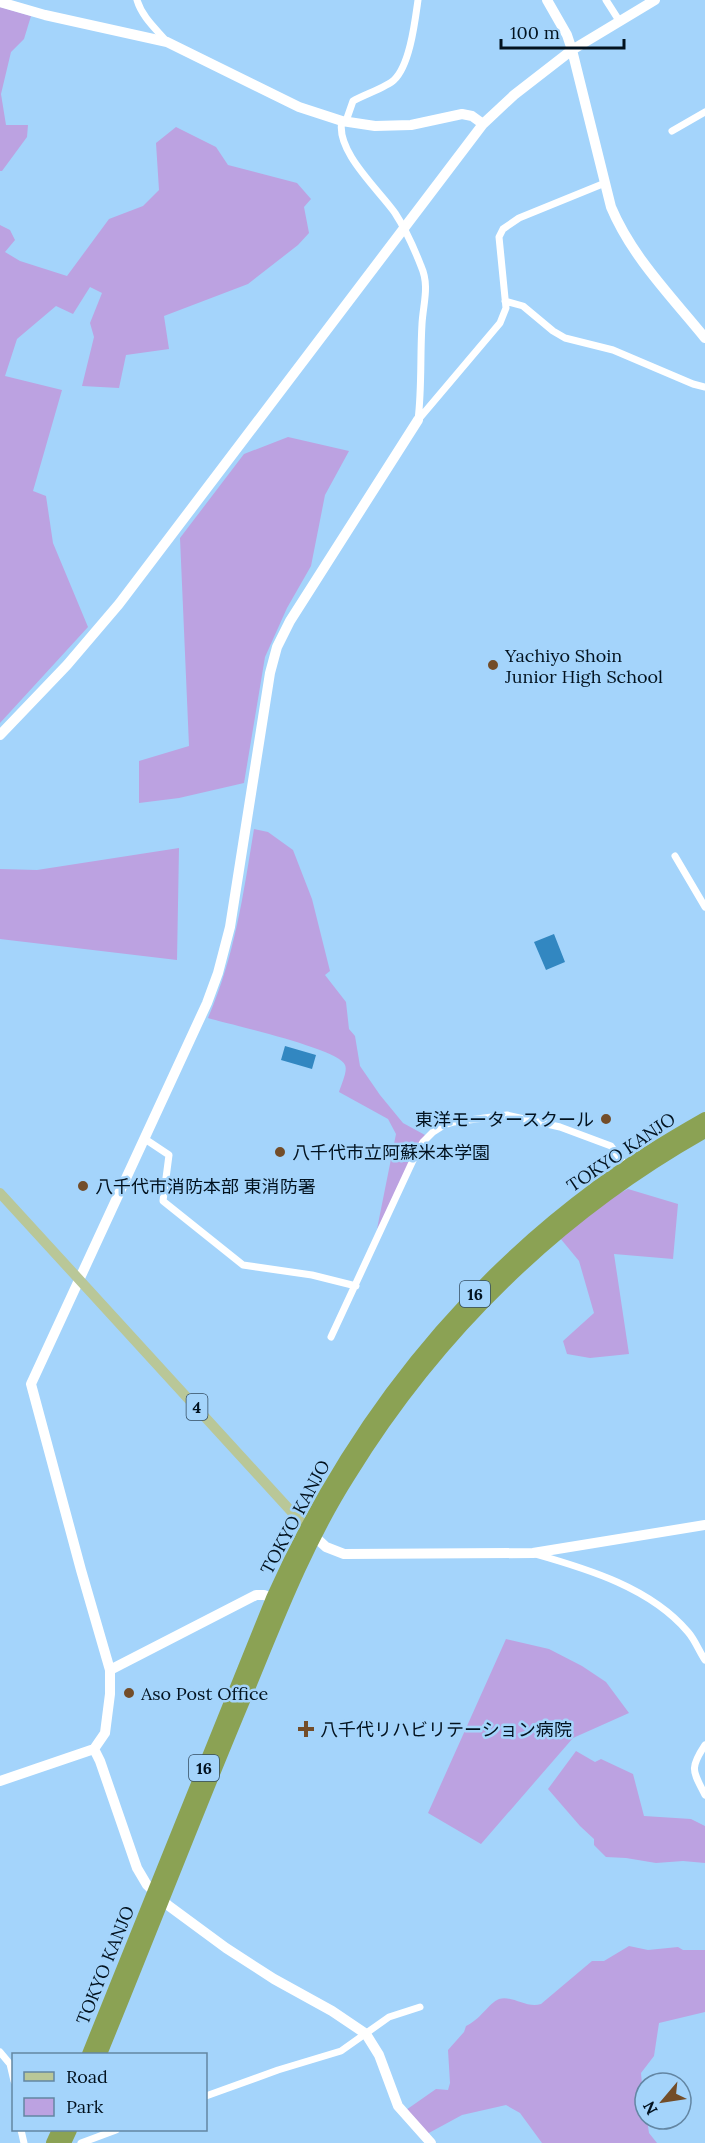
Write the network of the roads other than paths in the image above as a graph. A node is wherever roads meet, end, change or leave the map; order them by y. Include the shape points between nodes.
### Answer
1 (137, 0) edge
2 (418, 0) edge
3 (547, 0) edge
4 (606, 0) edge
5 (655, 0) edge
6 (0, 2) edge
7 (620, 22) junction
8 (167, 42) junction
9 (572, 50) junction
10 (703, 113) edge
11 (344, 121) junction
12 (705, 122) edge
13 (483, 124) junction
14 (672, 131) dead end
15 (605, 183) junction
16 (404, 229) junction
17 (505, 301) junction
18 (705, 338) edge
19 (705, 387) edge
20 (418, 420) junction
21 (0, 735) edge
22 (675, 856) dead end
23 (705, 907) edge
24 (705, 1119) edge
25 (705, 1131) edge
26 (145, 1139) junction
27 (626, 1167) junction
28 (0, 1193) edge
29 (79, 1280) junction
30 (356, 1286) junction
31 (331, 1336) dead end
32 (705, 1525) edge
33 (310, 1532) junction
34 (533, 1553) junction
35 (273, 1598) junction
36 (705, 1660) edge
37 (110, 1670) junction
38 (705, 1745) edge
39 (94, 1749) junction
40 (0, 1781) edge
41 (705, 1795) edge
42 (158, 1896) junction
43 (420, 2007) dead end
44 (366, 2034) junction
45 (0, 2052) edge
46 (90, 2053) edge
47 (101, 2053) edge
48 (12, 2073) edge
49 (207, 2096) edge
50 (113, 2131) edge
51 (81, 2143) edge
52 (431, 2143) edge

1 - 8 street via 147,20
2 - 11 street via 414,29 398,74 393,81 353,101
3 - 9 street
4 - 7 street
5 - 7 street
6 - 8 street
7 - 9 street
8 - 11 street via 299,107
9 - 13 street
9 - 15 street
10 - 12 street
10 - 14 street
11 - 13 street via 375,126 411,125 462,114
11 - 16 street via 343,141 356,165
13 - 16 street
15 - 17 street via 519,218 503,229 499,237
15 - 18 street via 611,207 631,246
16 - 20 street via 426,284
16 - 21 street via 118,604
17 - 19 street via 523,306 565,338 613,350
17 - 20 street via 500,323
20 - 26 street via 328,558 277,647 230,927 218,973
22 - 23 street
24 - 27 highway, TOKYO KANJO / 16
25 - 33 highway, TOKYO KANJO / 16 via 634,1174 582,1212 476,1308 394,1408
26 - 29 street
26 - 30 street via 169,1155 163,1201 243,1265
27 - 30 street via 611,1146 560,1127 507,1114 444,1125 423,1142
27 - 33 highway, TOKYO KANJO / 16 via 540,1234 449,1322 360,1437
28 - 29 main road, 4
29 - 33 main road, 4
29 - 37 street via 31,1384
30 - 31 street
32 - 34 street
33 - 34 street via 326,1547 344,1554
33 - 35 highway, TOKYO KANJO / 16
33 - 42 highway, TOKYO KANJO / 16 via 239,1711
34 - 36 street via 615,1580 666,1610 688,1633
35 - 37 street via 256,1595
35 - 42 highway, TOKYO KANJO / 16
37 - 39 street via 105,1733
38 - 41 street via 693,1772
39 - 40 street
39 - 42 street via 140,1876
42 - 44 street via 252,1966
42 - 46 highway, TOKYO KANJO / 16
42 - 47 highway, TOKYO KANJO / 16
43 - 44 street via 389,2017
44 - 49 street via 341,2051
44 - 52 street via 379,2055 398,2106
45 - 48 street
50 - 51 street

